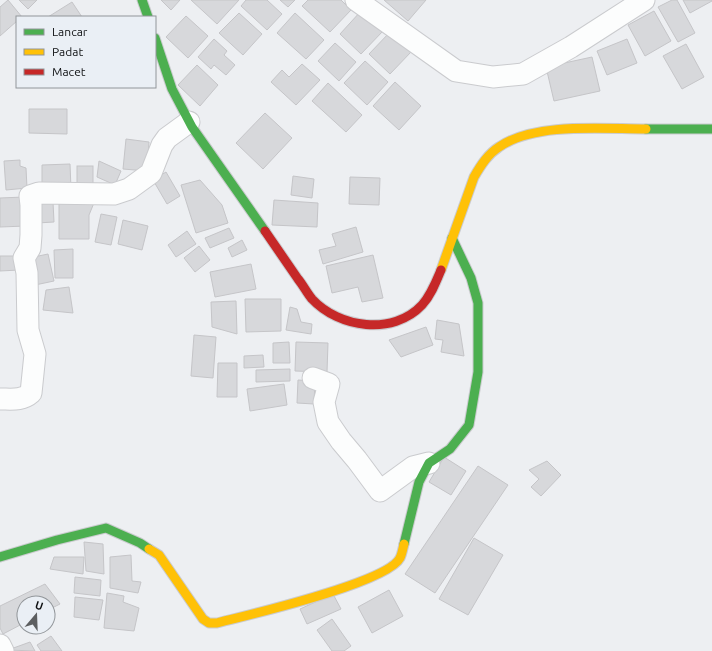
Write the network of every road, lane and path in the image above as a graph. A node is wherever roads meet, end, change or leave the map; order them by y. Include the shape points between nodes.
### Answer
1 (142, 0) edge
2 (356, 0) edge
3 (644, 0) edge
4 (148, 16) edge
5 (156, 41) edge
6 (189, 122) junction
7 (712, 129) edge
8 (452, 238) junction
9 (313, 378) dead end
10 (0, 399) edge
11 (429, 463) junction
12 (0, 557) edge
13 (0, 645) edge
14 (3, 651) edge

1 - 4 street
2 - 3 street via 456,71 493,77 523,74
5 - 6 street via 172,89
6 - 8 street via 312,300 356,325 379,326 399,321 416,311 428,297 438,277
6 - 10 street via 167,138 151,173 129,189 114,194 39,193 30,196 30,248 24,258 28,330 34,354 30,393 22,399
7 - 8 street via 558,129 520,135 491,153 480,165
8 - 11 street via 471,278 478,303 478,372 469,425 450,449
9 - 11 street via 329,384 324,402 328,422 380,491 413,467
11 - 12 street via 419,482 400,559 387,570 339,590 217,623 209,623 203,619 159,555 140,543 106,528
13 - 14 street

